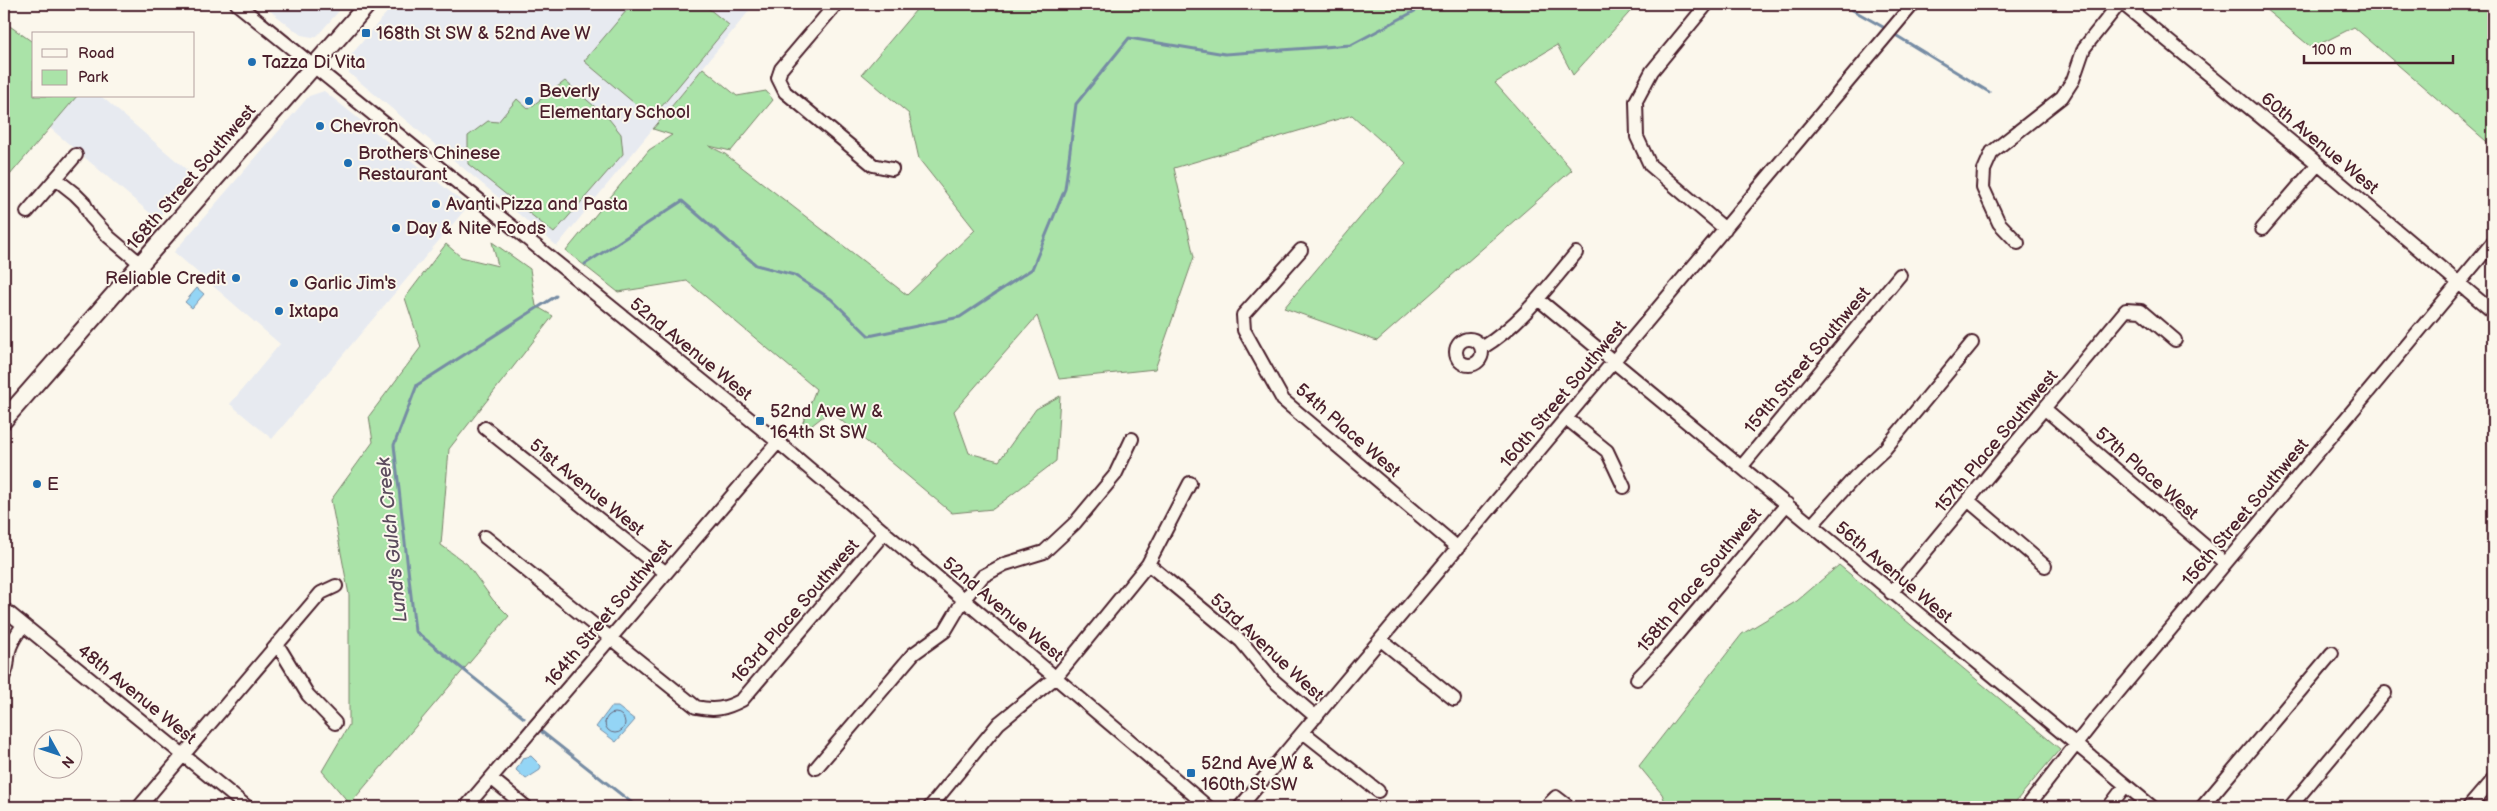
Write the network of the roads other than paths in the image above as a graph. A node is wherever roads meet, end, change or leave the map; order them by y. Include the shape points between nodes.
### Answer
1 (237, 4) edge
2 (368, 4) edge
3 (836, 4) edge
4 (1707, 4) edge
5 (1913, 4) edge
6 (2121, 4) edge
7 (315, 66) junction
8 (76, 155) dead end
9 (2318, 164) junction
10 (892, 169) dead end
11 (56, 179) junction
12 (27, 212) dead end
13 (1724, 229) junction
14 (2262, 229) dead end
15 (2493, 242) edge
16 (2018, 243) dead end
17 (1302, 250) dead end
18 (1576, 253) dead end
19 (142, 264) junction
20 (1900, 276) dead end
21 (2459, 283) junction
22 (1538, 299) junction
23 (2493, 312) edge
24 (2175, 340) dead end
25 (1972, 343) dead end
26 (1482, 348) dead end
27 (1613, 363) junction
28 (2045, 409) junction
29 (1566, 418) junction
30 (4, 420) edge
31 (486, 428) dead end
32 (1132, 439) dead end
33 (778, 442) junction
34 (1742, 466) junction
35 (1190, 483) dead end
36 (1624, 487) dead end
37 (1969, 501) junction
38 (1786, 504) junction
39 (1812, 525) junction
40 (885, 532) junction
41 (485, 537) dead end
42 (1458, 548) junction
43 (2225, 563) junction
44 (1148, 564) junction
45 (2045, 566) dead end
46 (666, 573) junction
47 (336, 586) dead end
48 (1891, 593) junction
49 (964, 599) junction
50 (4, 609) edge
51 (23, 625) junction
52 (611, 637) junction
53 (1381, 640) junction
54 (277, 644) junction
55 (2332, 653) dead end
56 (4, 675) edge
57 (1056, 676) junction
58 (1637, 679) dead end
59 (2385, 693) dead end
60 (1454, 699) dead end
61 (1316, 717) junction
62 (335, 723) dead end
63 (1303, 732) junction
64 (2074, 746) junction
65 (184, 755) junction
66 (816, 768) dead end
67 (491, 778) junction
68 (2493, 779) edge
69 (2125, 786) junction
70 (1378, 791) dead end
71 (139, 807) edge
72 (246, 807) edge
73 (466, 807) edge
74 (526, 807) edge
75 (930, 807) edge
76 (1208, 807) edge
77 (1240, 807) edge
78 (1546, 807) edge
79 (1569, 807) edge
80 (2028, 807) edge
81 (2109, 807) edge
82 (2152, 807) edge
83 (2202, 807) edge
84 (2290, 807) edge
85 (2469, 807) edge

1 - 7 street, 52nd Avenue West
2 - 7 main road, 168th Street Southwest
3 - 10 street via 781,69 778,78 785,92 874,165
4 - 13 street via 1652,71 1636,101 1638,137 1650,165
5 - 13 street, 160th Street Southwest
6 - 9 street, 60th Avenue West
6 - 16 street via 2084,48 2062,97 1992,152 1984,170 1983,188 1999,223
7 - 19 main road, 168th Street Southwest
7 - 33 street, 52nd Avenue West
8 - 11 street
9 - 14 street
9 - 21 street, 60th Avenue West
11 - 12 street
11 - 19 street via 76,194 109,237
13 - 27 street, 160th Street Southwest
15 - 21 street, 156th Street Southwest
17 - 42 street, 54th Place West via 1243,315 1244,330 1283,400
18 - 22 street
19 - 30 main road, 168th Street Southwest
20 - 34 street, 159th Street Southwest
21 - 23 street, 60th Avenue West
21 - 43 street, 156th Street Southwest
22 - 26 street via 1504,334
22 - 27 street
24 - 28 street, 157th Place Southwest via 2141,311 2126,310
25 - 39 street via 1884,450
27 - 29 street, 160th Street Southwest
27 - 34 street, 56th Avenue West
28 - 37 street, 157th Place Southwest
28 - 43 street, 57th Place West
29 - 36 street via 1607,451
29 - 42 street, 160th Street Southwest
31 - 46 street, 51st Avenue West
32 - 49 street via 1115,475 1075,523 1044,552 1005,564 982,576
33 - 40 street, 52nd Avenue West
33 - 46 street, 164th Street Southwest
34 - 38 street, 56th Avenue West
35 - 44 street
37 - 45 street
37 - 48 street, 157th Place Southwest
38 - 39 street, 56th Avenue West
38 - 58 street, 158th Place Southwest
39 - 48 street, 56th Avenue West
40 - 49 street, 52nd Avenue West
40 - 52 street, 163rd Place Southwest via 742,700 727,708 696,707
41 - 52 street
42 - 53 street, 160th Street Southwest
43 - 64 street, 156th Street Southwest
44 - 57 street
44 - 61 street, 53rd Avenue West via 1240,641 1273,680
46 - 52 street, 164th Street Southwest
47 - 54 street via 320,593
48 - 64 street, 56th Avenue West
49 - 57 street, 52nd Avenue West
49 - 66 street via 945,631 913,654
50 - 51 street, 48th Avenue West
51 - 56 street via 9,651 8,669
51 - 65 street, 48th Avenue West
52 - 67 street, 164th Street Southwest
53 - 60 street
53 - 61 street, 160th Street Southwest
54 - 62 street via 308,695
54 - 65 street
55 - 83 street
57 - 75 street via 999,723
57 - 76 street, 52nd Avenue West
59 - 84 street
61 - 63 street, 160th Street Southwest
63 - 70 street
63 - 77 street, 160th Street Southwest
64 - 69 street, 56th Avenue West
64 - 80 street, 156th Street Southwest
65 - 71 street
65 - 72 street, 48th Avenue West
67 - 73 street, 164th Street Southwest
67 - 74 street
68 - 85 street
69 - 81 street
69 - 82 street, 56th Avenue West
78 - 79 street via 1556,797

